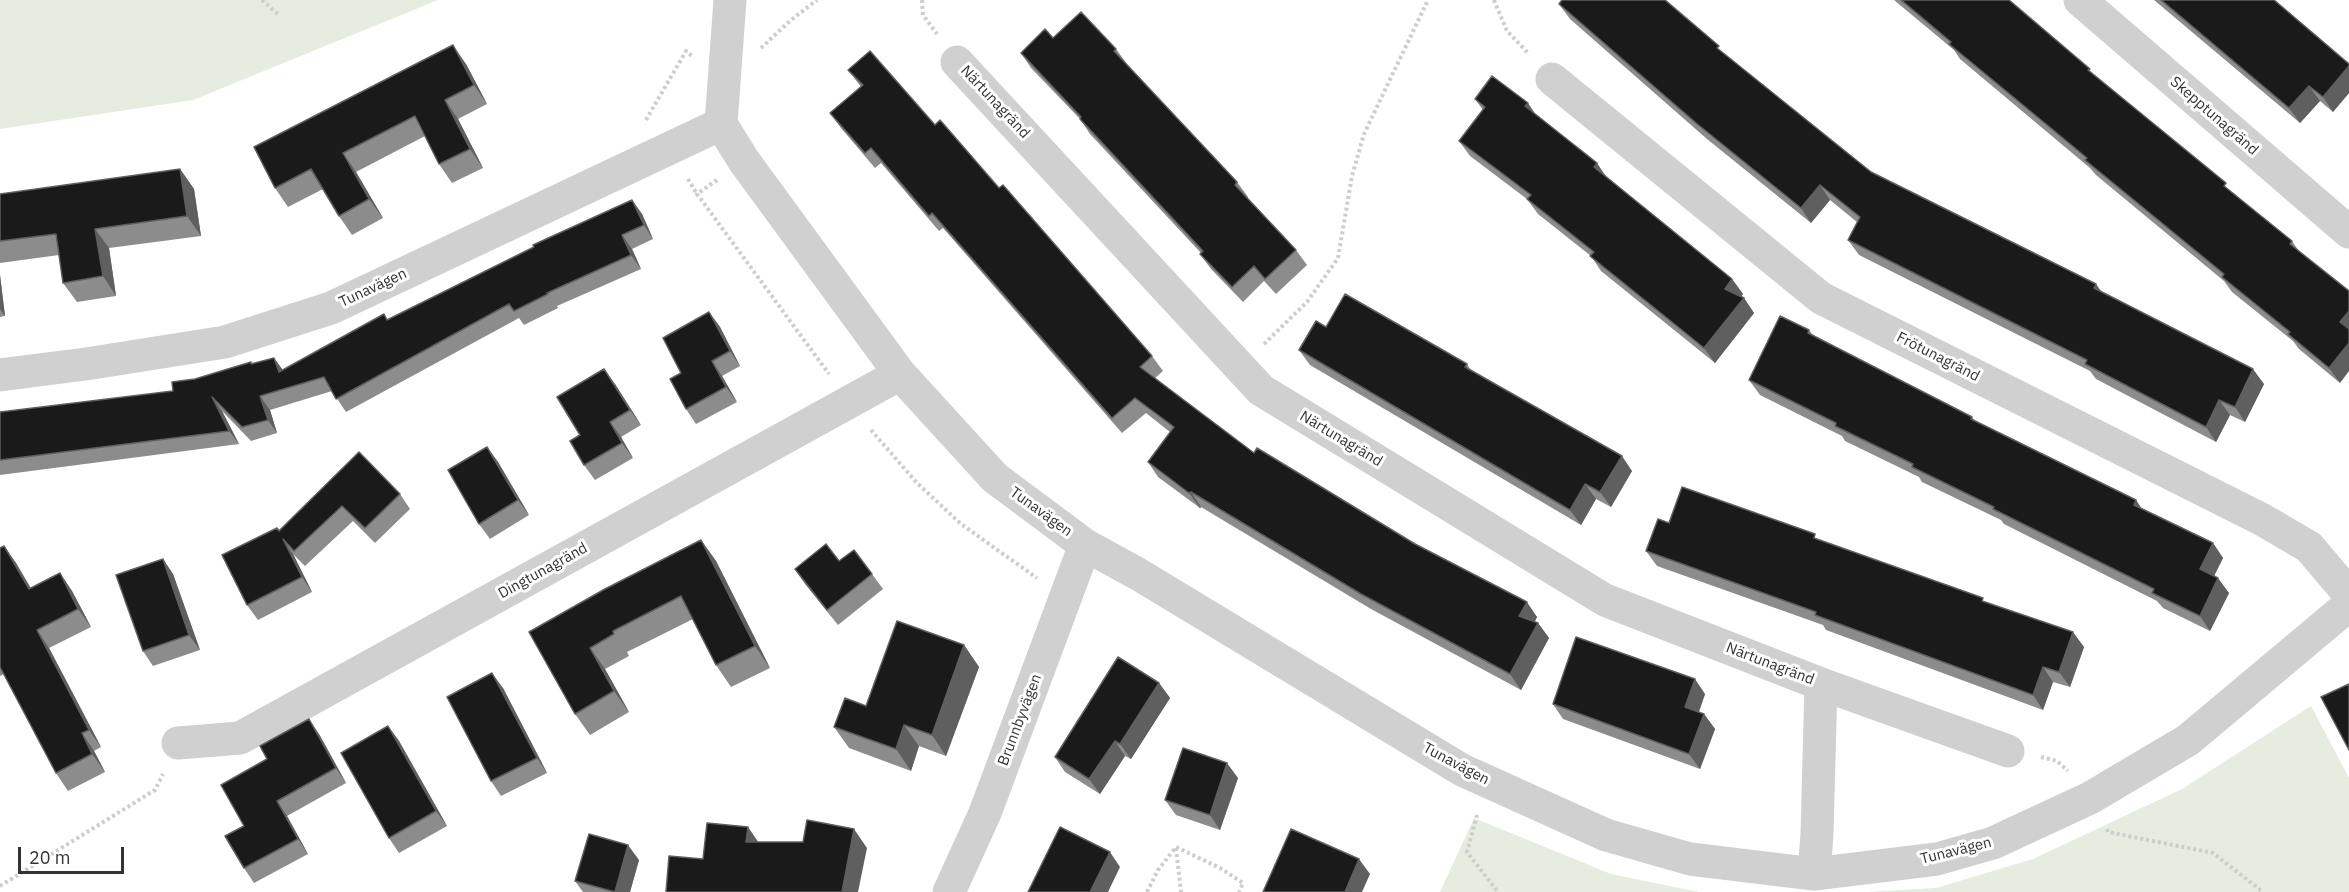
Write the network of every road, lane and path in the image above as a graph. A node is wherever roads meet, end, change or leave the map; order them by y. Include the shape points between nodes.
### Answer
1 (262, 0) edge
2 (1428, 0) edge
3 (1494, 0) edge
4 (2080, 0) edge
5 (736, 4) edge
6 (279, 15) dead end
7 (957, 62) dead end
8 (1552, 79) joint
9 (721, 124) junction
10 (2349, 232) edge
11 (1240, 367) junction
12 (900, 374) junction
13 (0, 375) edge
14 (1086, 545) junction
15 (2349, 594) edge
16 (2349, 605) edge
17 (1821, 684) junction
18 (178, 743) joint
19 (2008, 751) joint
20 (1487, 782) junction
21 (2090, 798) junction
22 (1176, 847) junction
23 (1814, 874) junction
24 (0, 886) edge
25 (949, 892) edge
26 (1147, 892) edge
27 (1180, 892) edge
28 (1239, 892) edge
29 (1498, 892) edge
30 (2263, 892) edge

1 - 6 path
2 - 11 path via 1364,134 1352,176 1338,258 1307,302
3 - 8 path via 1507,31
4 - 10 street, Skepptunagränd
5 - 9 street
7 - 11 street, Närtunagränd
8 - 15 street, Frötunagränd via 1821,298 2263,520 2309,547
9 - 12 street, Tunavägen
9 - 13 street, Tunavägen via 331,308 225,342
11 - 17 street, Närtunagränd via 1261,390 1605,600
12 - 14 street, Tunavägen via 995,478
12 - 18 street, Dingtunagränd via 240,738
14 - 20 street, Tunavägen
14 - 25 street, Brunnbyvägen via 985,813
16 - 21 street, Tunavägen via 2188,740
17 - 19 street, Närtunagränd
17 - 23 street, Närtunagränd
18 - 24 path via 155,790
19 - 21 path via 2057,761 2079,780
20 - 23 street, Tunavägen via 1606,835 1690,859
20 - 29 path via 1467,852
21 - 23 street, Tunavägen via 1993,843 1937,859
21 - 30 path via 2108,832 2213,853
22 - 26 path
22 - 27 path
22 - 28 path via 1243,883

